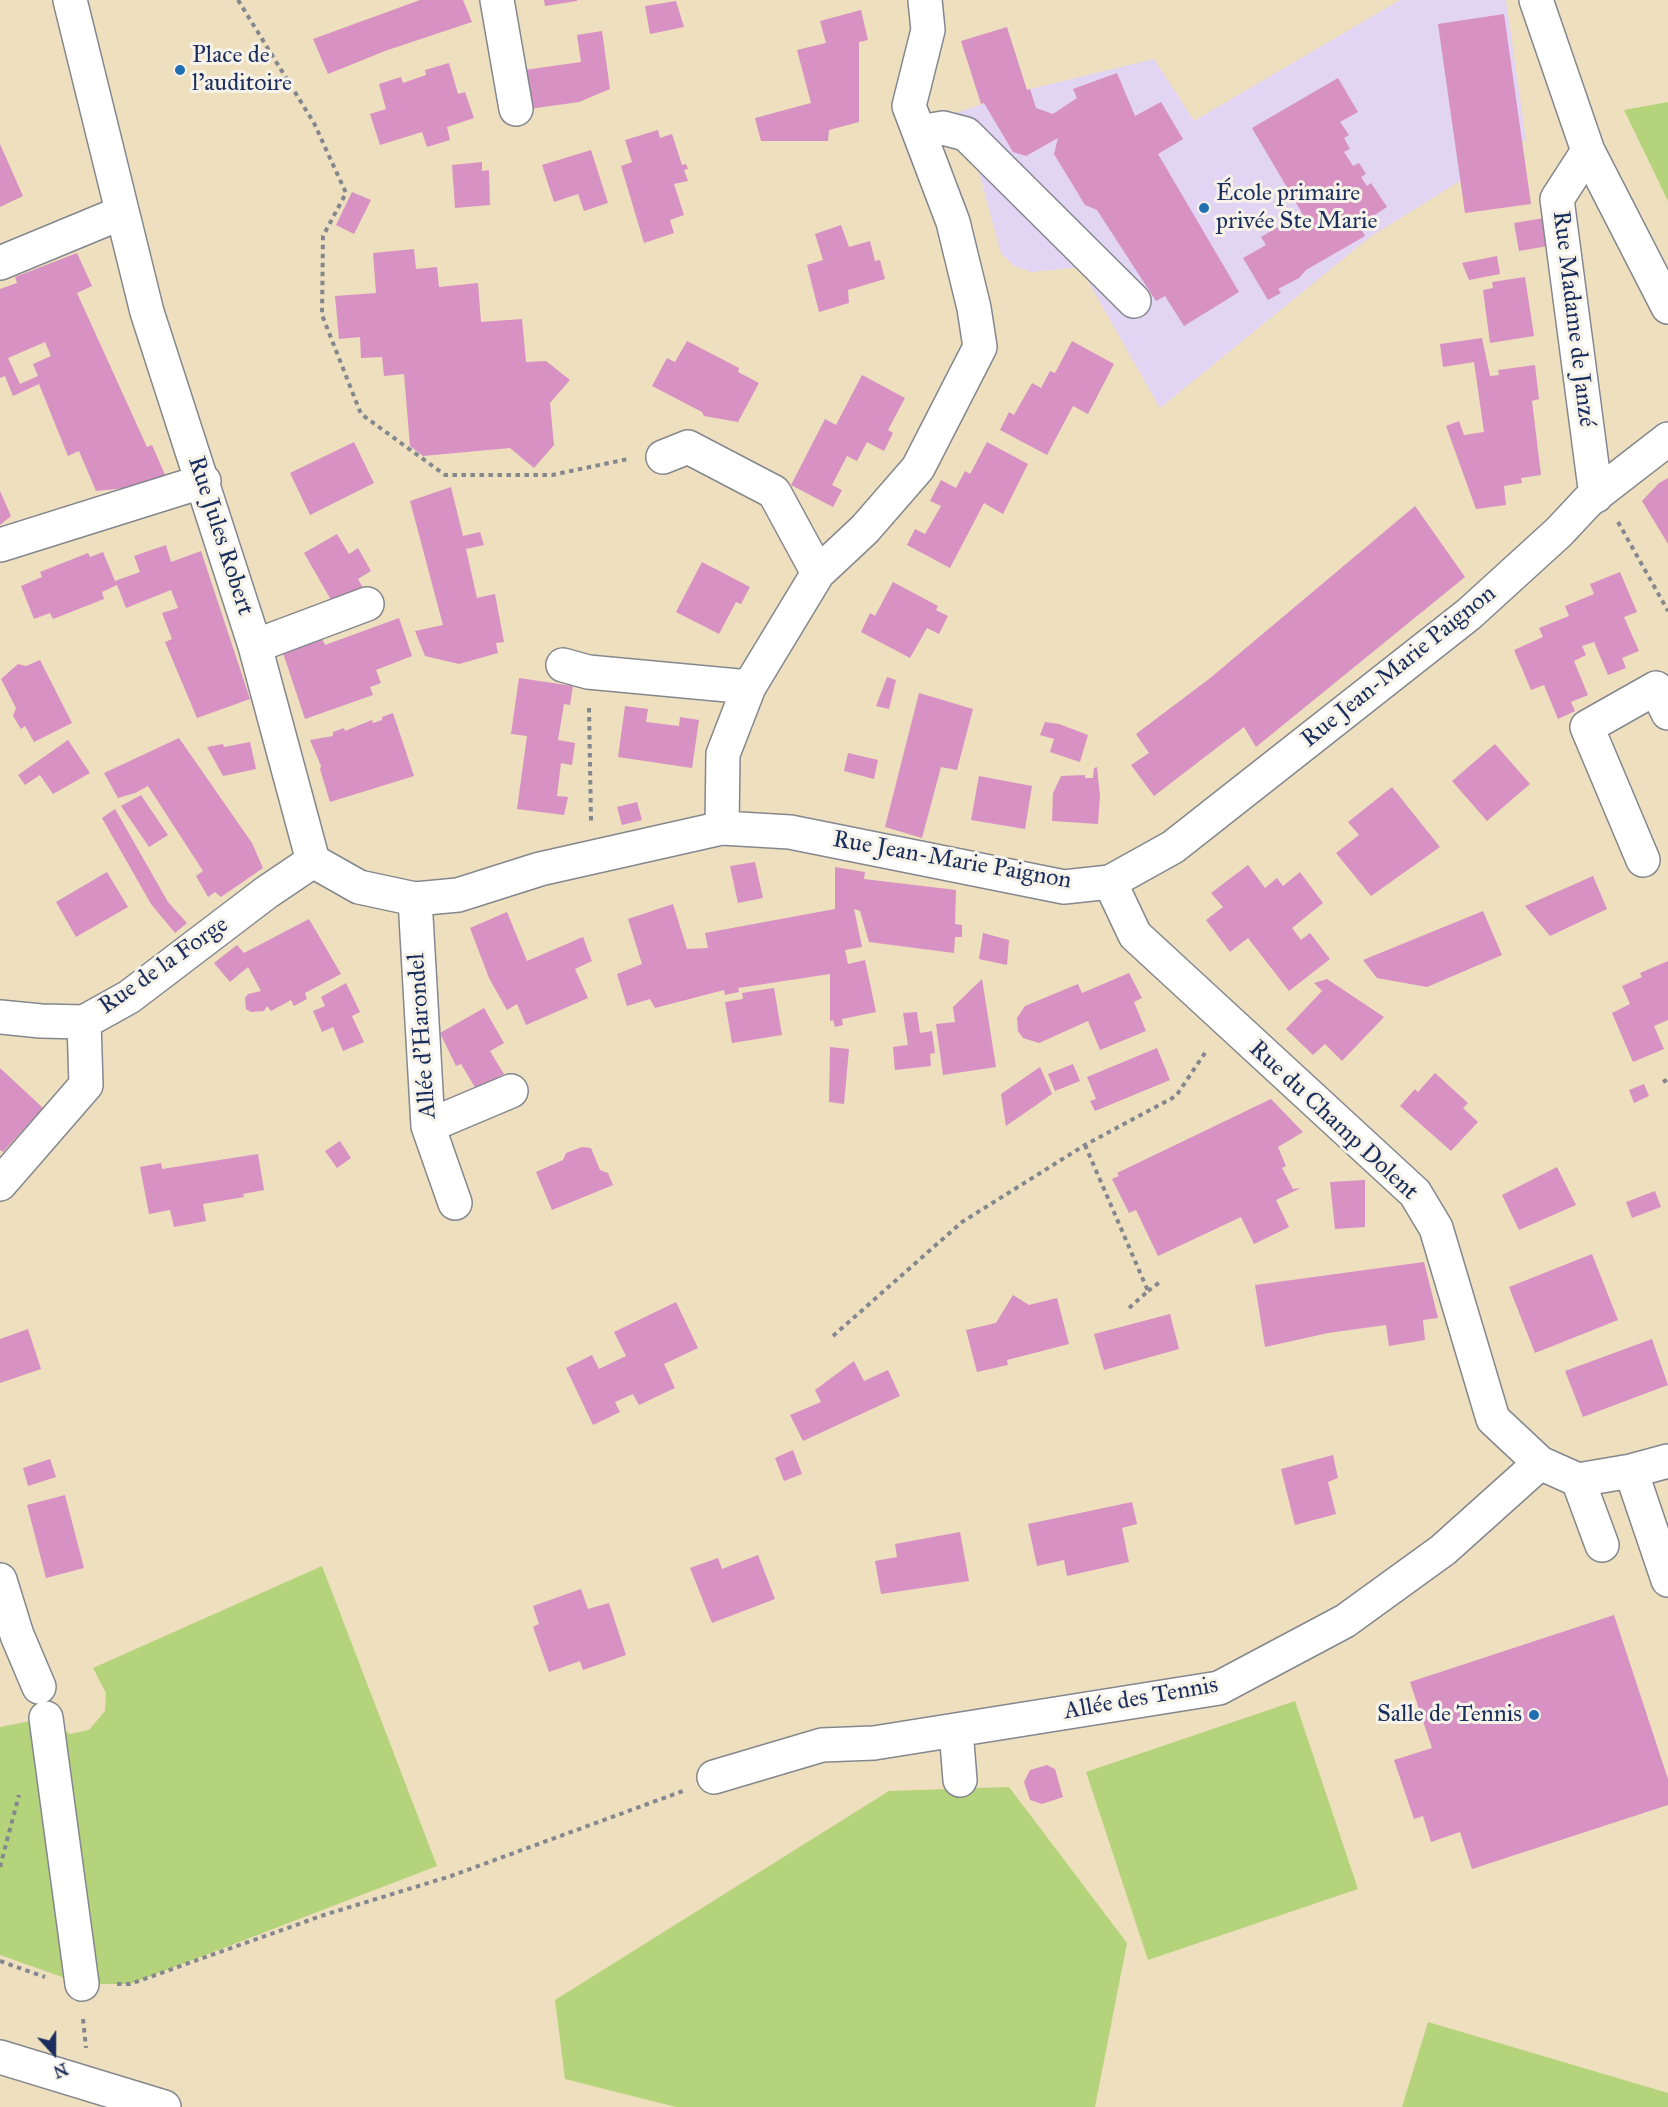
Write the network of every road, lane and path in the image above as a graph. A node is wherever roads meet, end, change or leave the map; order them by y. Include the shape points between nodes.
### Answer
1 (70, 0) edge
2 (238, 0) edge
3 (497, 0) edge
4 (925, 0) edge
5 (1536, 0) edge
6 (516, 109) dead end
7 (919, 132) junction
8 (1588, 151) junction
9 (123, 200) junction
10 (0, 263) edge
11 (1134, 301) dead end
12 (1668, 307) edge
13 (1668, 440) edge
14 (647, 458) joint
15 (204, 481) junction
16 (1592, 498) junction
17 (0, 545) edge
18 (818, 573) junction
19 (367, 604) dead end
20 (1668, 611) edge
21 (255, 646) junction
22 (575, 668) joint
23 (749, 687) junction
24 (1668, 713) edge
25 (722, 828) junction
26 (592, 859) junction
27 (1643, 860) dead end
28 (313, 861) junction
29 (1110, 882) junction
30 (415, 899) junction
31 (0, 1017) edge
32 (84, 1022) junction
33 (1226, 1022) junction
34 (1668, 1079) edge
35 (1662, 1082) dead end
36 (511, 1091) dead end
37 (428, 1126) junction
38 (1086, 1145) junction
39 (0, 1184) edge
40 (455, 1203) dead end
41 (1160, 1282) dead end
42 (1148, 1291) junction
43 (1128, 1309) dead end
44 (833, 1336) dead end
45 (1668, 1461) edge
46 (1540, 1463) junction
47 (1631, 1471) junction
48 (1578, 1480) junction
49 (1602, 1545) dead end
50 (0, 1580) edge
51 (1668, 1580) edge
52 (956, 1730) junction
53 (714, 1778) joint
54 (960, 1779) dead end
55 (0, 1961) edge
56 (82, 1984) junction
57 (0, 2057) edge
58 (89, 2085) junction
59 (164, 2107) edge

1 - 9 street
2 - 14 path via 314,123 346,193 323,236 321,315 361,414 445,475 552,475
3 - 6 street
4 - 7 street via 928,30 909,106
5 - 8 street
7 - 11 street via 943,128 966,134
7 - 18 street via 953,222 980,347 918,468 865,529
8 - 12 street
8 - 16 street, Rue Madame de Janzé via 1557,199
9 - 10 street
9 - 15 street, Rue Jules Robert via 147,312
13 - 16 street, Rue Jean-Marie Paignon
14 - 18 street via 688,447 774,492
15 - 17 street
15 - 21 street, Rue Jules Robert
16 - 20 path via 1618,521
16 - 29 street, Rue Jean-Marie Paignon via 1468,614 1173,847
18 - 23 street
19 - 21 street
21 - 28 street, Rue Jules Robert
22 - 23 street
22 - 26 path
23 - 25 street via 723,754
24 - 27 street via 1656,688 1587,727
25 - 26 street, Rue Jean-Marie Paignon
25 - 29 street, Rue Jean-Marie Paignon via 790,832 1064,886
26 - 30 street, Rue Jean-Marie Paignon via 540,869 458,895
28 - 30 street, Rue Jean-Marie Paignon via 359,887
28 - 32 street, Rue de la Forge via 129,997
29 - 33 street, Rue du Champ Dolent via 1135,935
30 - 37 street, Allée d'Harondel
31 - 32 street, Rue de la Forge
32 - 39 street via 86,1085
33 - 38 path via 1176,1096
33 - 46 street, Rue du Champ Dolent via 1415,1193 1436,1228 1493,1419
34 - 35 path
36 - 37 street
37 - 40 street, Allée d'Harondel
38 - 42 path
38 - 44 path via 962,1222
41 - 42 path
42 - 43 path
45 - 47 street
46 - 48 street, Rue du Champ Dolent
46 - 52 street, Allée des Tennis via 1443,1550 1345,1621 1219,1688
47 - 48 street
47 - 51 street
48 - 49 street
50 - 56 street via 43,1703
52 - 53 street, Allée des Tennis via 874,1743 822,1745
52 - 54 street
53 - 56 path via 451,1876 324,1915 130,1984
55 - 56 path
56 - 58 path
57 - 58 street
58 - 59 street

